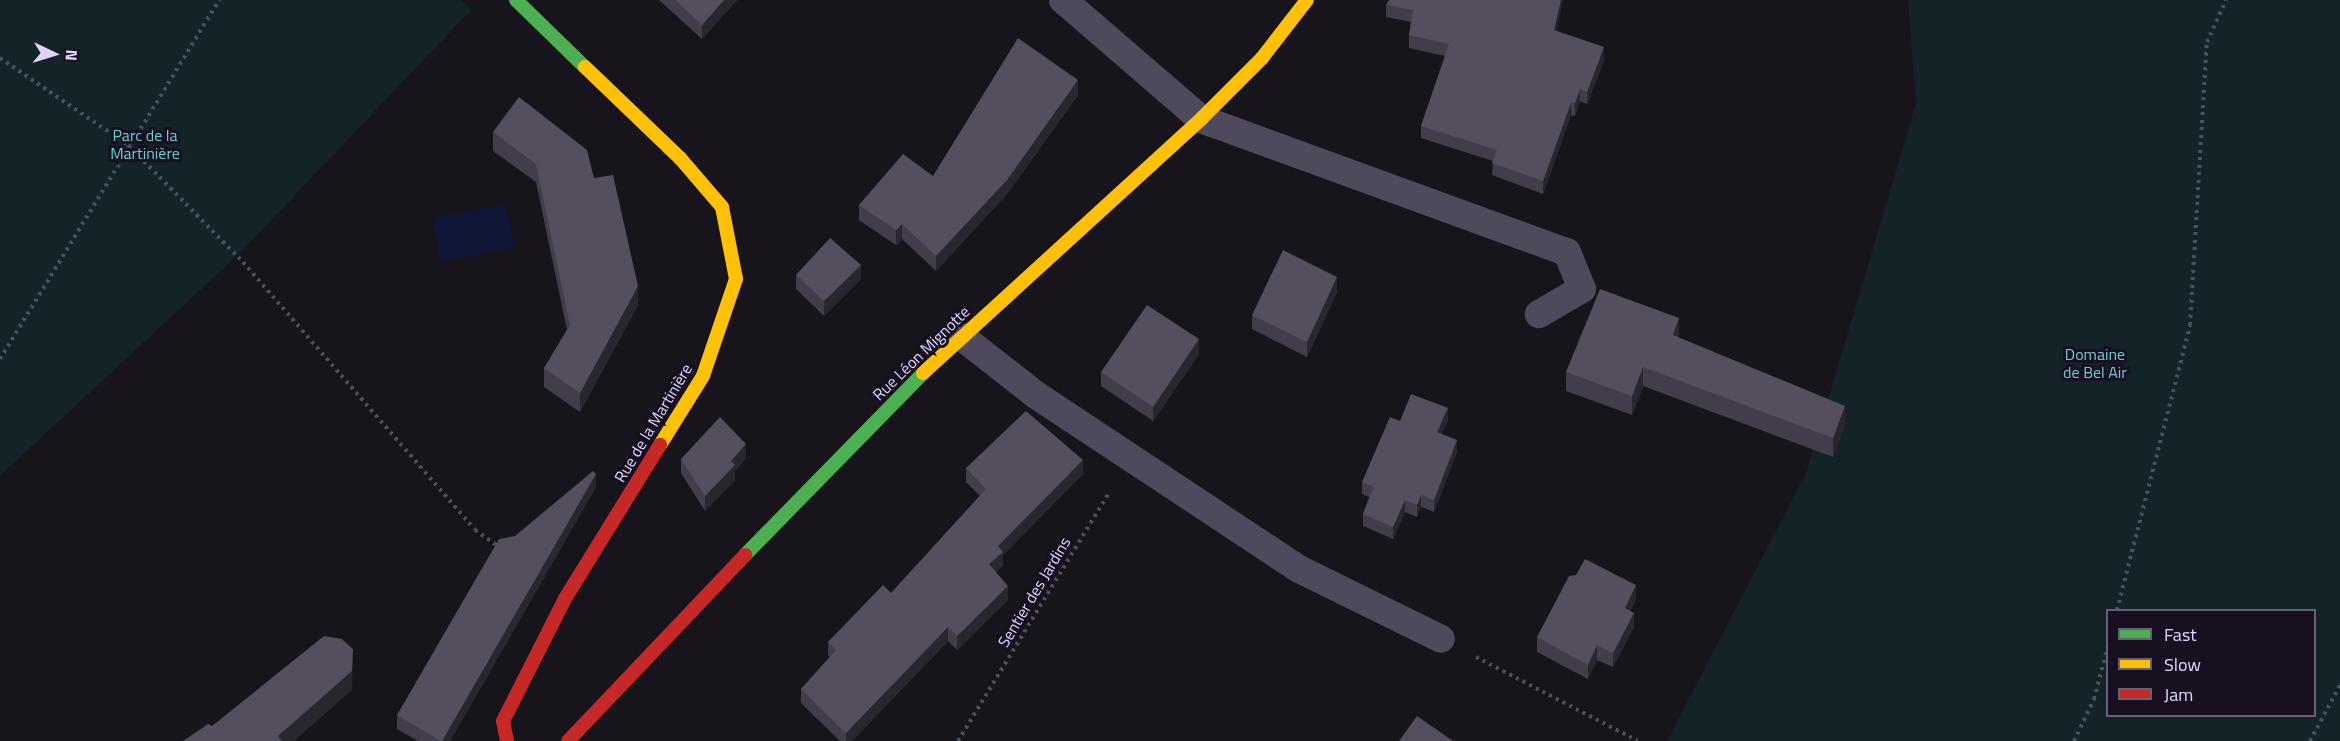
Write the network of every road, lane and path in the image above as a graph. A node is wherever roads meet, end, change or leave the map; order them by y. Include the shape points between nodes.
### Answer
1 (219, 0) edge
2 (516, 0) edge
3 (1063, 0) edge
4 (1307, 0) edge
5 (2226, 0) edge
6 (0, 58) edge
7 (1201, 120) junction
8 (128, 145) junction
9 (1539, 314) dead end
10 (962, 337) junction
11 (0, 359) edge
12 (1132, 456) junction
13 (504, 550) edge
14 (2117, 609) edge
15 (1441, 639) joint
16 (2106, 654) edge
17 (2340, 685) edge
18 (507, 741) edge
19 (568, 741) edge
20 (958, 741) edge
21 (1638, 741) edge
22 (2074, 741) edge
23 (2310, 741) edge

1 - 8 path
2 - 18 main road, Rue de la Martinière via 680,158 722,207 736,279 702,376 566,597 503,721
3 - 7 lane
4 - 7 main road, Rue Léon Mignotte via 1262,58
5 - 14 path via 2207,42 2190,325
6 - 8 path
7 - 9 lane via 1567,252 1581,289
7 - 10 main road, Rue Léon Mignotte
8 - 11 path
8 - 13 path via 243,262 475,530
10 - 12 lane via 1036,395
10 - 19 main road, Rue Léon Mignotte via 865,429
12 - 15 lane via 1299,568
12 - 20 path, Sentier des Jardins
15 - 21 path
16 - 22 path via 2094,699
17 - 23 path

